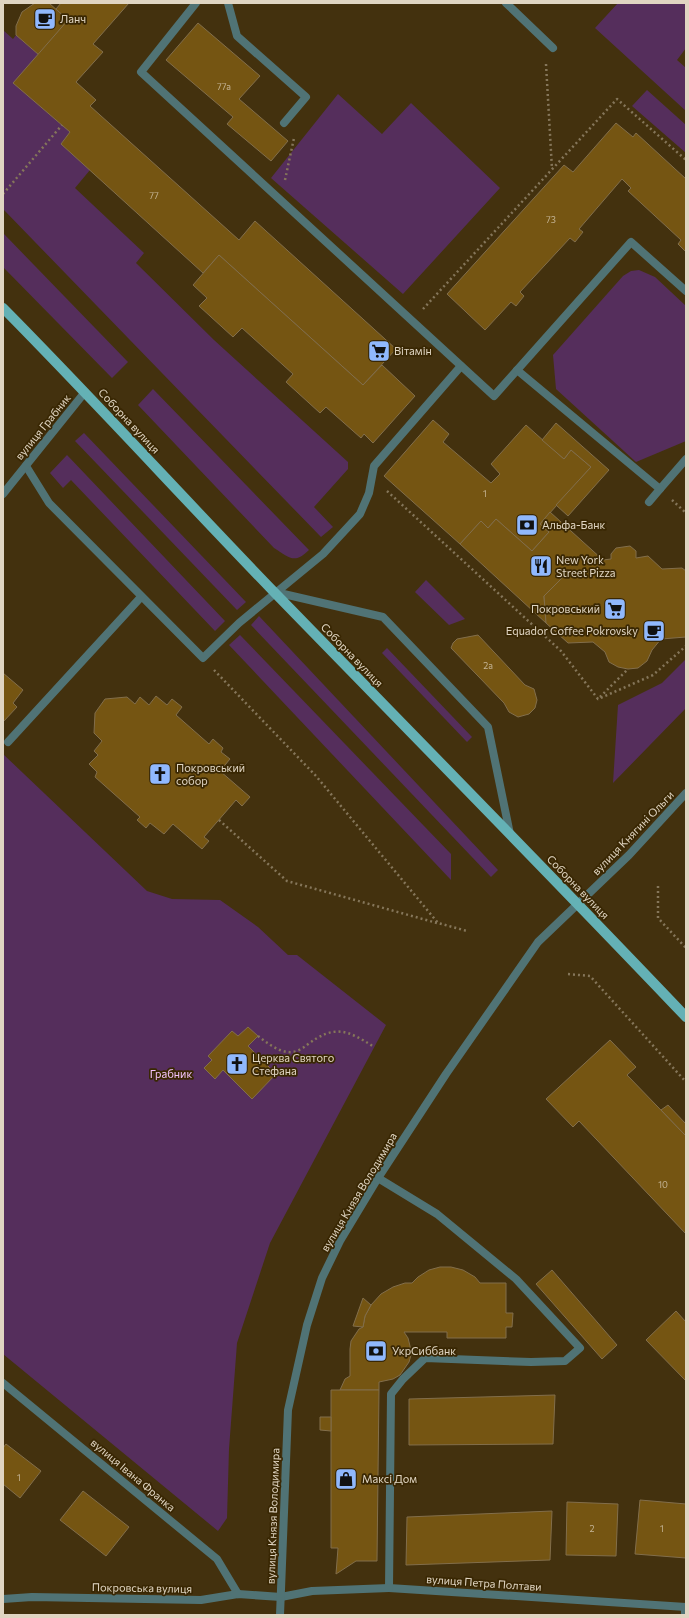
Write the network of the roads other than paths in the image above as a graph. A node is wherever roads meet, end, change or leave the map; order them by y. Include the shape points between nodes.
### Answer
1 (196, 3) edge
2 (228, 3) edge
3 (506, 3) edge
4 (553, 48) dead end
5 (284, 123) dead end
6 (686, 291) edge
7 (3, 308) edge
8 (460, 366) junction
9 (517, 370) junction
10 (85, 392) junction
11 (686, 459) edge
12 (26, 466) junction
13 (660, 489) junction
14 (3, 494) edge
15 (649, 502) dead end
16 (274, 592) junction
17 (141, 597) junction
18 (8, 742) dead end
19 (686, 793) edge
20 (510, 834) junction
21 (578, 904) junction
22 (686, 1017) edge
23 (378, 1178) junction
24 (3, 1382) edge
25 (389, 1588) junction
26 (238, 1594) junction
27 (281, 1597) junction
28 (3, 1599) edge
29 (685, 1610) edge
30 (280, 1615) edge

1 - 8 street via 141,72
2 - 5 street via 237,36 306,97
3 - 4 street
6 - 9 street via 632,242
7 - 10 main road, Соборна вулиця
8 - 9 street via 494,396
8 - 16 street via 374,466 369,493 360,514 323,554
9 - 13 street
10 - 12 street, вулиця Грабник
10 - 16 main road, Соборна вулиця
11 - 13 street
12 - 14 street, вулиця Грабник
12 - 17 street via 49,503
13 - 15 street
16 - 17 street via 203,658
16 - 20 main road, Соборна вулиця
16 - 20 street via 383,618 388,623 488,728
17 - 18 street
19 - 21 street, вулиця Княгині Ольги via 629,855
20 - 21 main road, Соборна вулиця
21 - 22 main road, Соборна вулиця
21 - 23 street, вулиця Князя Володимира via 538,942 446,1074
23 - 25 street via 437,1214 516,1279 580,1348 565,1361 425,1358 391,1394
23 - 27 street, вулиця Князя Володимира via 340,1241 322,1278 307,1325 288,1410
24 - 26 street, вулиця Івана Франка via 217,1559
25 - 27 street, вулиця Петра Полтави via 312,1592
25 - 29 street, вулиця Петра Полтави
26 - 27 street, Покровська вулиця
26 - 28 street, Покровська вулиця via 201,1600 32,1597
27 - 30 street, вулиця Князя Володимира

